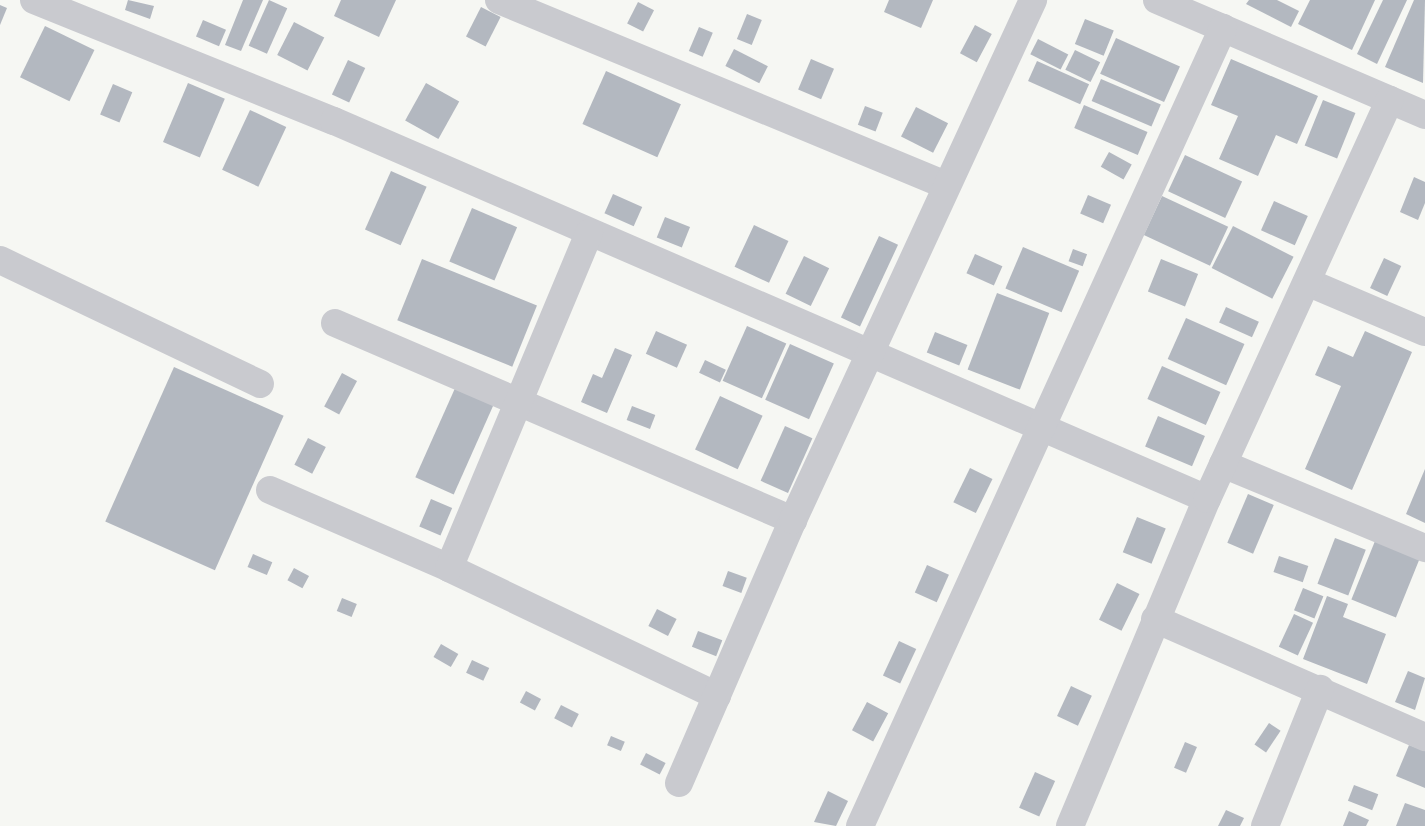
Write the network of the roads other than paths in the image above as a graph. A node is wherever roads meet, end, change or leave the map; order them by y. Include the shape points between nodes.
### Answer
1 (34, 0) edge
2 (499, 0) edge
3 (1033, 0) edge
4 (1157, 0) edge
5 (1214, 16) edge
6 (1390, 100) junction
7 (1425, 115) edge
8 (946, 185) junction
9 (589, 233) junction
10 (0, 260) edge
11 (1307, 282) junction
12 (335, 323) dead end
13 (1425, 332) edge
14 (872, 351) junction
15 (260, 384) dead end
16 (518, 399) junction
17 (1040, 424) junction
18 (1223, 464) junction
19 (270, 490) dead end
20 (1207, 499) junction
21 (793, 520) junction
22 (1425, 548) edge
23 (450, 568) junction
24 (1155, 619) junction
25 (1320, 689) junction
26 (717, 696) junction
27 (1425, 737) edge
28 (680, 783) dead end
29 (860, 826) edge
30 (1070, 826) edge
31 (1265, 826) edge

1 - 9 street via 151,44
2 - 8 street
3 - 8 street
4 - 5 street
5 - 6 street
5 - 17 street
6 - 7 street
6 - 11 street
8 - 14 street
9 - 14 street
9 - 16 street
10 - 15 street
11 - 13 street
11 - 18 street
12 - 16 street
14 - 17 street
14 - 21 street
16 - 21 street
16 - 23 street
17 - 20 street
17 - 29 street
18 - 20 street
18 - 22 street
19 - 23 street
20 - 24 street
21 - 26 street
23 - 26 street
24 - 25 street
24 - 30 street
25 - 27 street
25 - 31 street
26 - 28 street

